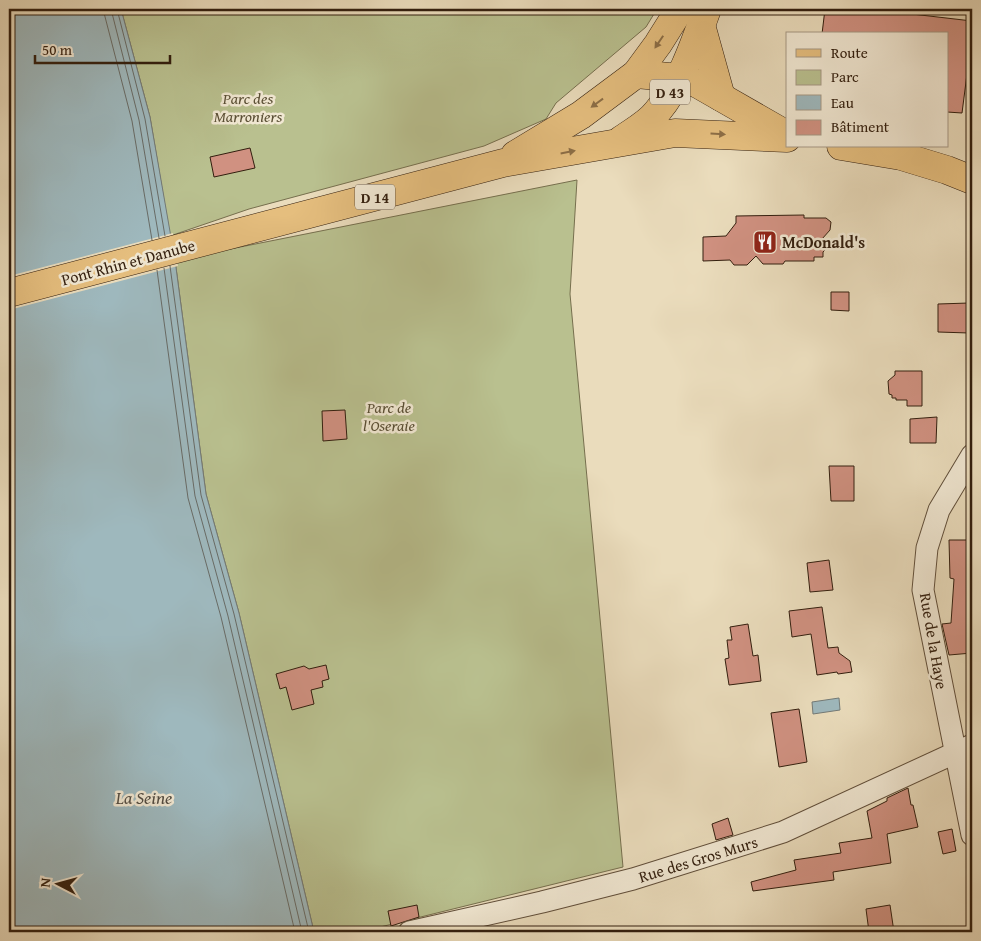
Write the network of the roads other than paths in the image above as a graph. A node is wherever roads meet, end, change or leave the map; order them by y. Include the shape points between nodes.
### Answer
1 (696, 14) edge
2 (636, 74) junction
3 (680, 78) junction
4 (721, 98) junction
5 (666, 123) junction
6 (786, 136) edge
7 (786, 137) edge
8 (617, 142) joint
9 (853, 148) edge
10 (503, 163) junction
11 (972, 180) edge
12 (9, 293) edge
13 (972, 455) edge
14 (964, 750) edge
15 (972, 836) edge
16 (409, 932) edge

1 -> 2 main road, D 43 via 658,44
1 - 3 main road, D 43
1 - 4 main road
2 - 3 main road
2 - 5 main road
2 -> 10 main road, D 14 via 581,115
3 - 4 main road
3 - 5 main road, D 43
4 - 6 main road
5 -> 7 main road
5 - 8 main road, D 43
10 -> 8 main road, D 14
9 - 11 main road via 901,156
10 - 12 main road, Pont Rhin et Danube / D 14
13 - 14 street, Rue de la Haye via 939,510 927,548 923,590
14 - 15 street, Rue de la Haye
14 - 16 street, Rue des Gros Murs via 783,832 717,854 633,879

